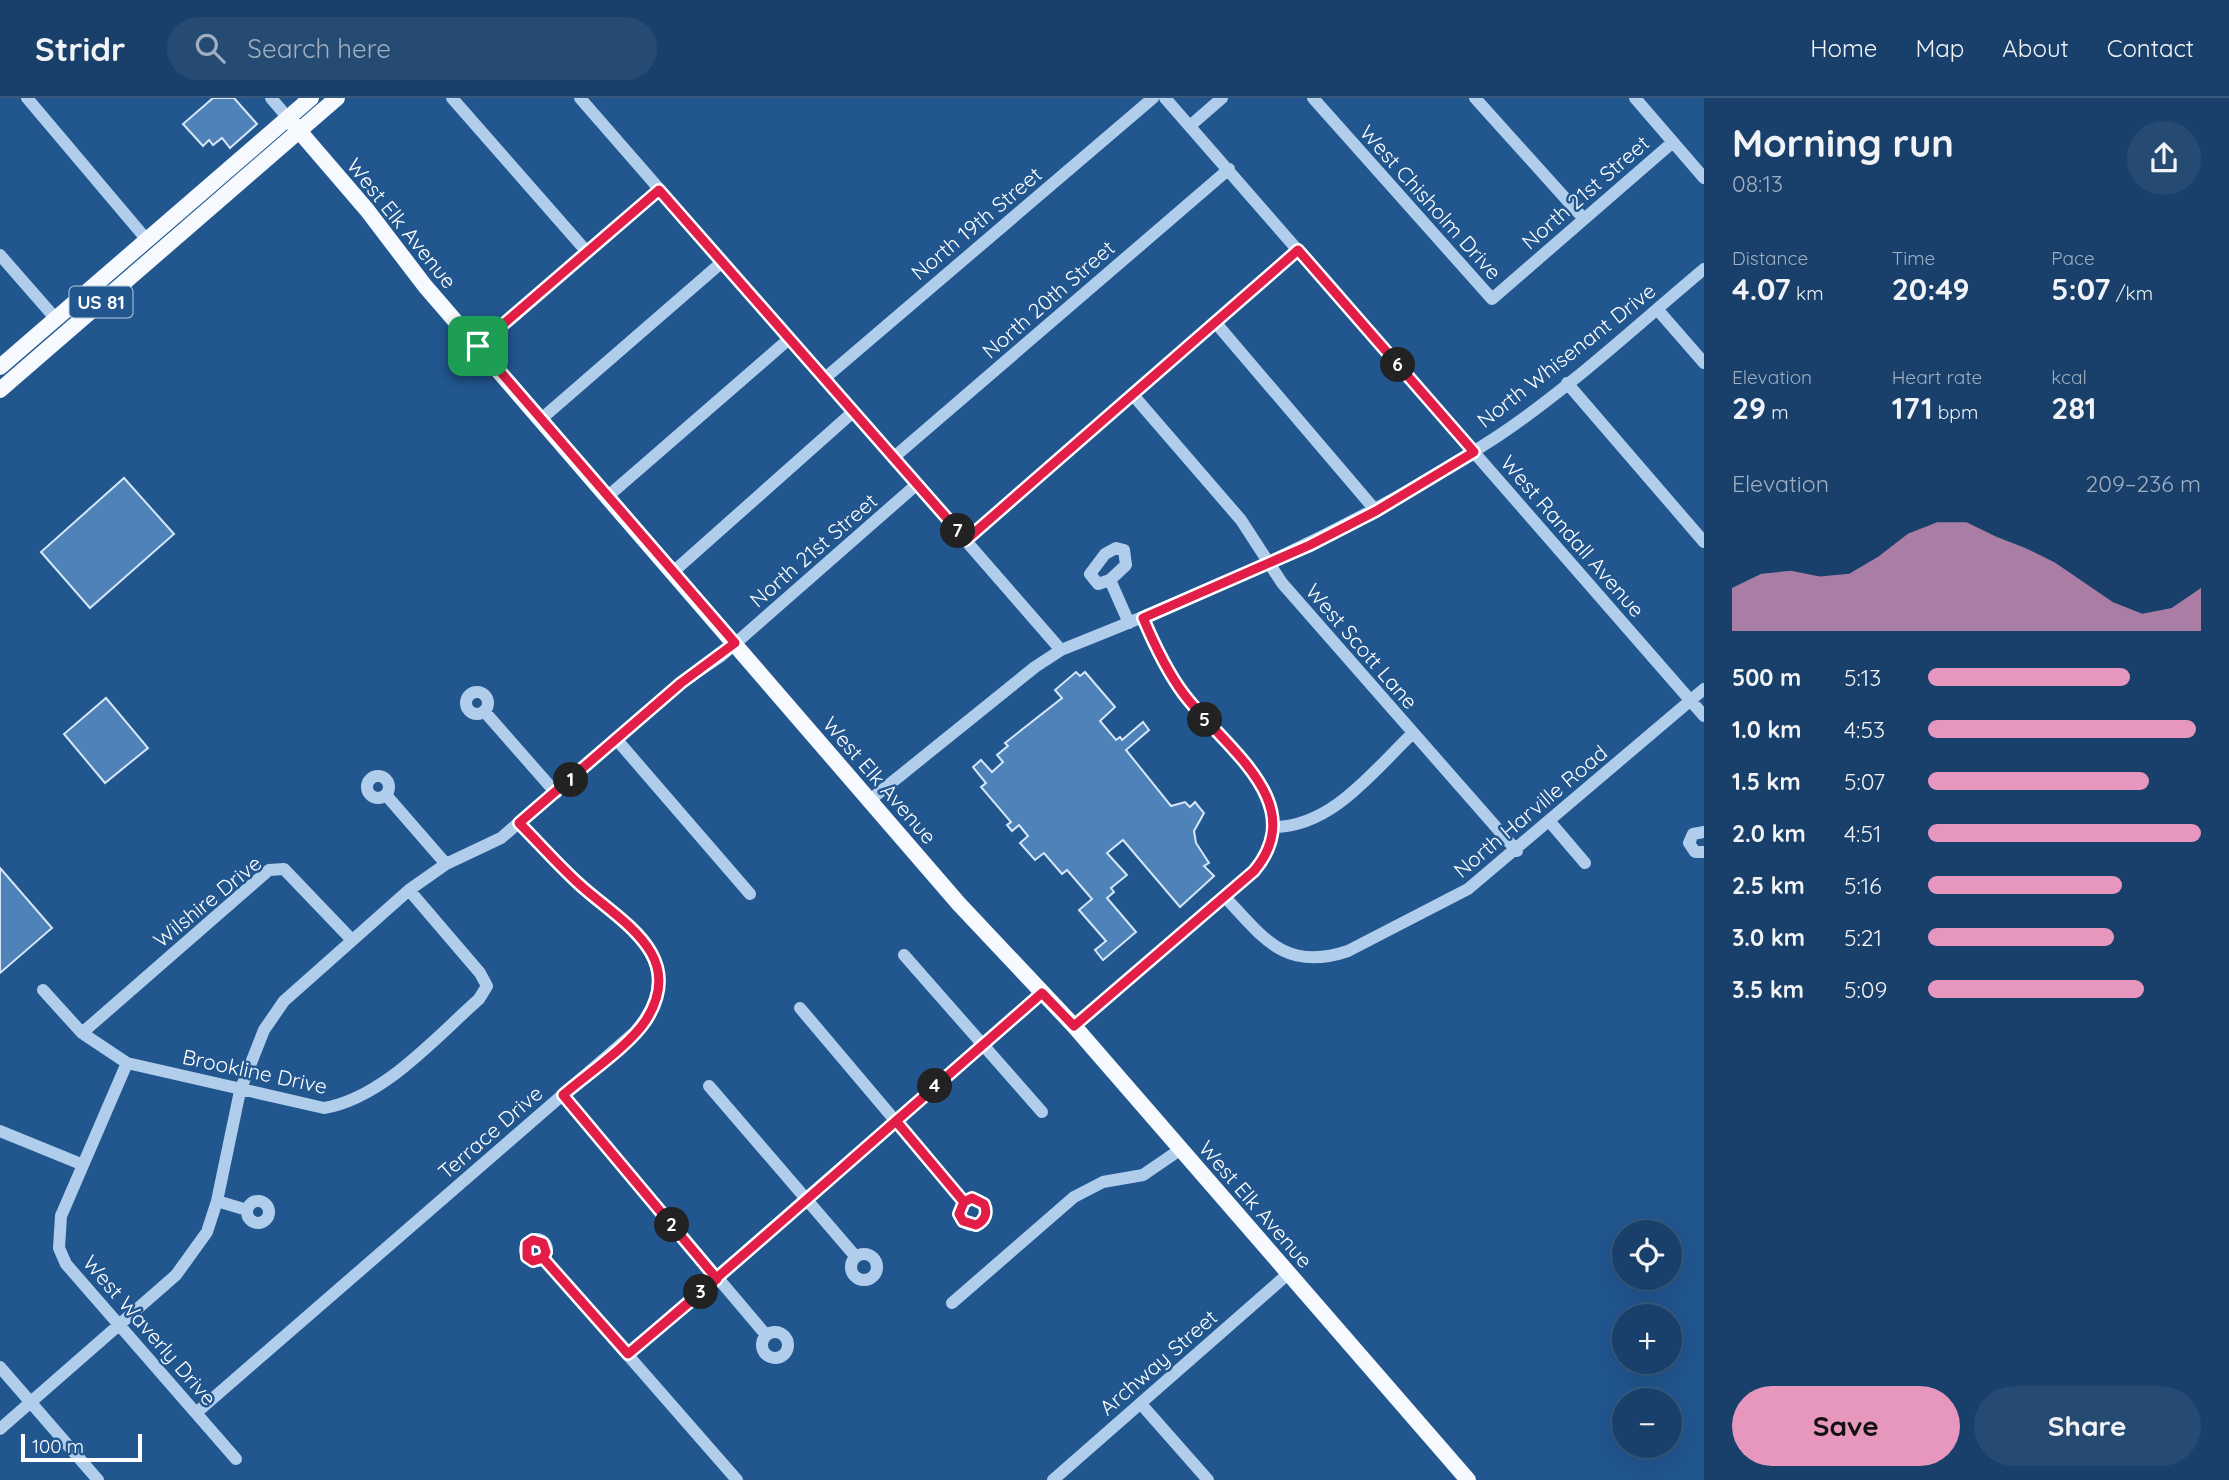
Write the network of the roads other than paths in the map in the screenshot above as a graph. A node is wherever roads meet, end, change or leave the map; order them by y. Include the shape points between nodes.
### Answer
1 (27, 98) edge
2 (271, 98) edge
3 (311, 98) edge
4 (337, 98) edge
5 (452, 98) edge
6 (580, 98) edge
7 (1153, 98) edge
8 (1165, 98) edge
9 (1222, 98) edge
10 (1312, 98) edge
11 (1475, 98) edge
12 (1635, 98) edge
13 (288, 118) junction
14 (1191, 125) junction
15 (299, 131) junction
16 (1673, 142) junction
17 (1229, 169) junction
18 (1704, 178) edge
19 (659, 190) junction
20 (1584, 219) junction
21 (141, 245) junction
22 (1298, 250) junction
23 (587, 253) junction
24 (0, 255) edge
25 (146, 263) junction
26 (721, 263) junction
27 (1704, 269) edge
28 (1492, 299) joint
29 (1657, 309) junction
30 (56, 319) junction
31 (1215, 322) junction
32 (789, 339) junction
33 (478, 346) junction
34 (1704, 363) edge
35 (0, 367) edge
36 (825, 378) junction
37 (1567, 383) junction
38 (0, 390) edge
39 (1133, 395) junction
40 (853, 412) junction
41 (540, 420) junction
42 (1474, 452) junction
43 (893, 458) junction
44 (916, 485) junction
45 (607, 497) junction
46 (1376, 511) junction
47 (966, 540) junction
48 (1703, 540) edge
49 (1268, 563) junction
50 (673, 572) junction
51 (1110, 580) dead end
52 (1143, 618) junction
53 (1129, 623) junction
54 (735, 643) junction
55 (1061, 650) junction
56 (1704, 689) edge
57 (1691, 700) junction
58 (484, 711) dead end
59 (1704, 716) edge
60 (1413, 733) junction
61 (617, 740) junction
62 (556, 793) junction
63 (386, 795) dead end
64 (870, 800) junction
65 (1550, 822) junction
66 (519, 823) junction
67 (1275, 827) junction
68 (1704, 832) edge
69 (1517, 851) junction
70 (1704, 852) edge
71 (1585, 863) dead end
72 (446, 864) junction
73 (409, 890) junction
74 (750, 894) dead end
75 (1225, 897) junction
76 (352, 940) junction
77 (904, 955) dead end
78 (43, 990) dead end
79 (1042, 993) junction
80 (800, 1008) dead end
81 (1074, 1026) junction
82 (82, 1033) junction
83 (982, 1045) junction
84 (127, 1063) junction
85 (709, 1086) dead end
86 (240, 1091) junction
87 (563, 1095) junction
88 (1042, 1112) dead end
89 (896, 1121) junction
90 (0, 1131) edge
91 (1181, 1149) junction
92 (81, 1164) junction
93 (807, 1199) junction
94 (217, 1201) junction
95 (964, 1202) dead end
96 (247, 1210) dead end
97 (856, 1257) dead end
98 (543, 1258) dead end
99 (1289, 1273) junction
100 (717, 1279) junction
101 (952, 1303) dead end
102 (118, 1326) junction
103 (766, 1335) dead end
104 (628, 1354) junction
105 (0, 1367) edge
106 (31, 1402) junction
107 (1141, 1404) junction
108 (196, 1413) junction
109 (0, 1429) edge
110 (236, 1459) dead end
111 (98, 1480) edge
112 (737, 1480) edge
113 (1053, 1480) edge
114 (1208, 1480) edge
115 (1468, 1480) edge

1 - 21 street
2 - 13 street, West Elk Avenue
3 - 13 main road, US 81
4 - 15 main road, US 81
5 - 23 street
6 - 19 street
7 - 36 street, North 19th Street
8 - 14 street, West Randall Avenue
9 - 14 street
10 - 28 street, West Chisholm Drive
11 - 20 street
12 - 16 street
13 - 15 main road, West Elk Avenue
13 - 21 main road, US 81
14 - 17 street, West Randall Avenue
15 - 25 main road, US 81
15 - 33 main road, West Elk Avenue
16 - 18 street
16 - 20 street, North 21st Street
17 - 22 street, West Randall Avenue
17 - 43 street, North 20th Street
19 - 23 street
19 - 26 street
20 - 28 street, North 21st Street
21 - 25 main road
21 - 30 main road, US 81
22 - 31 street
22 - 42 street, West Randall Avenue
23 - 33 street
24 - 30 street
25 - 38 main road, US 81
26 - 32 street
26 - 41 street
27 - 29 street, North Whisenant Drive
29 - 34 street
29 - 37 street, North Whisenant Drive
30 - 35 main road, US 81
31 - 39 street
31 - 46 street
32 - 36 street
32 - 45 street
33 - 41 main road, West Elk Avenue
36 - 40 street
37 - 42 street, North Whisenant Drive
37 - 48 street
39 - 47 street
39 - 49 street, West Scott Lane via 1241,520
40 - 43 street
40 - 50 street
41 - 45 main road, West Elk Avenue
42 - 46 street, North Whisenant Drive
42 - 57 street, West Randall Avenue
43 - 44 street
44 - 47 street
44 - 54 street, North 21st Street
45 - 50 main road, West Elk Avenue
46 - 49 street, North Whisenant Drive
47 - 55 street
49 - 52 street, North Whisenant Drive
49 - 60 street, West Scott Lane
50 - 54 main road, West Elk Avenue
51 - 53 street
52 - 53 street, North Whisenant Drive
52 - 67 street via 1184,694 1258,780 1269,799
53 - 55 street, North Whisenant Drive
54 - 61 street, North 21st Street
54 - 64 main road, West Elk Avenue
55 - 64 street, North Whisenant Drive
56 - 57 street, North Harville Road
57 - 59 street, West Randall Avenue
57 - 65 street, North Harville Road
58 - 62 street
60 - 67 street via 1329,812 1292,827
60 - 69 street, West Scott Lane
61 - 62 street, North 21st Street
61 - 74 street
62 - 66 street, North 21st Street
63 - 72 street
64 - 79 main road, West Elk Avenue
65 - 69 street, North Harville Road
65 - 71 street
66 - 72 street, North 21st Street via 485,847
66 - 87 street, Terrace Drive via 581,886 641,936 657,969 657,986 646,1020
67 - 75 street via 1263,860
68 - 70 street via 1696,832 1689,840 1692,849
69 - 75 street, North Harville Road via 1435,908 1327,958 1310,959 1279,950
72 - 73 street, North 21st Street
73 - 76 street, North 21st Street
73 - 86 street, Brookline Drive via 480,973 487,986 480,999 373,1091 344,1105 324,1108
75 - 81 street
76 - 82 street, Wilshire Drive via 284,869 269,870
76 - 86 street, North 21st Street via 284,1001 264,1030
77 - 83 street
78 - 82 street, Brookline Drive
79 - 81 main road, West Elk Avenue
79 - 83 street
80 - 89 street
81 - 91 main road, West Elk Avenue
82 - 84 street, Brookline Drive
83 - 88 street
83 - 89 street
84 - 86 street, Brookline Drive
84 - 92 street, West Waverly Drive
85 - 93 street
86 - 94 street, North 21st Street
87 - 100 street
87 - 108 street, Terrace Drive
89 - 93 street
89 - 95 street
90 - 92 street
91 - 99 main road, West Elk Avenue
91 - 101 street via 1143,1175 1103,1182 1074,1197
92 - 102 street, West Waverly Drive via 61,1216 60,1248 66,1264
93 - 97 street
93 - 100 street
94 - 96 street
94 - 102 street, North 21st Street via 195,1253
98 - 104 street
99 - 107 street, Archway Street
99 - 115 main road, West Elk Avenue
100 - 103 street
100 - 104 street
102 - 106 street, North 21st Street
102 - 108 street, West Waverly Drive
104 - 112 street
105 - 106 street
106 - 109 street, North 21st Street
106 - 111 street
107 - 113 street, Archway Street
107 - 114 street
108 - 110 street, West Waverly Drive

